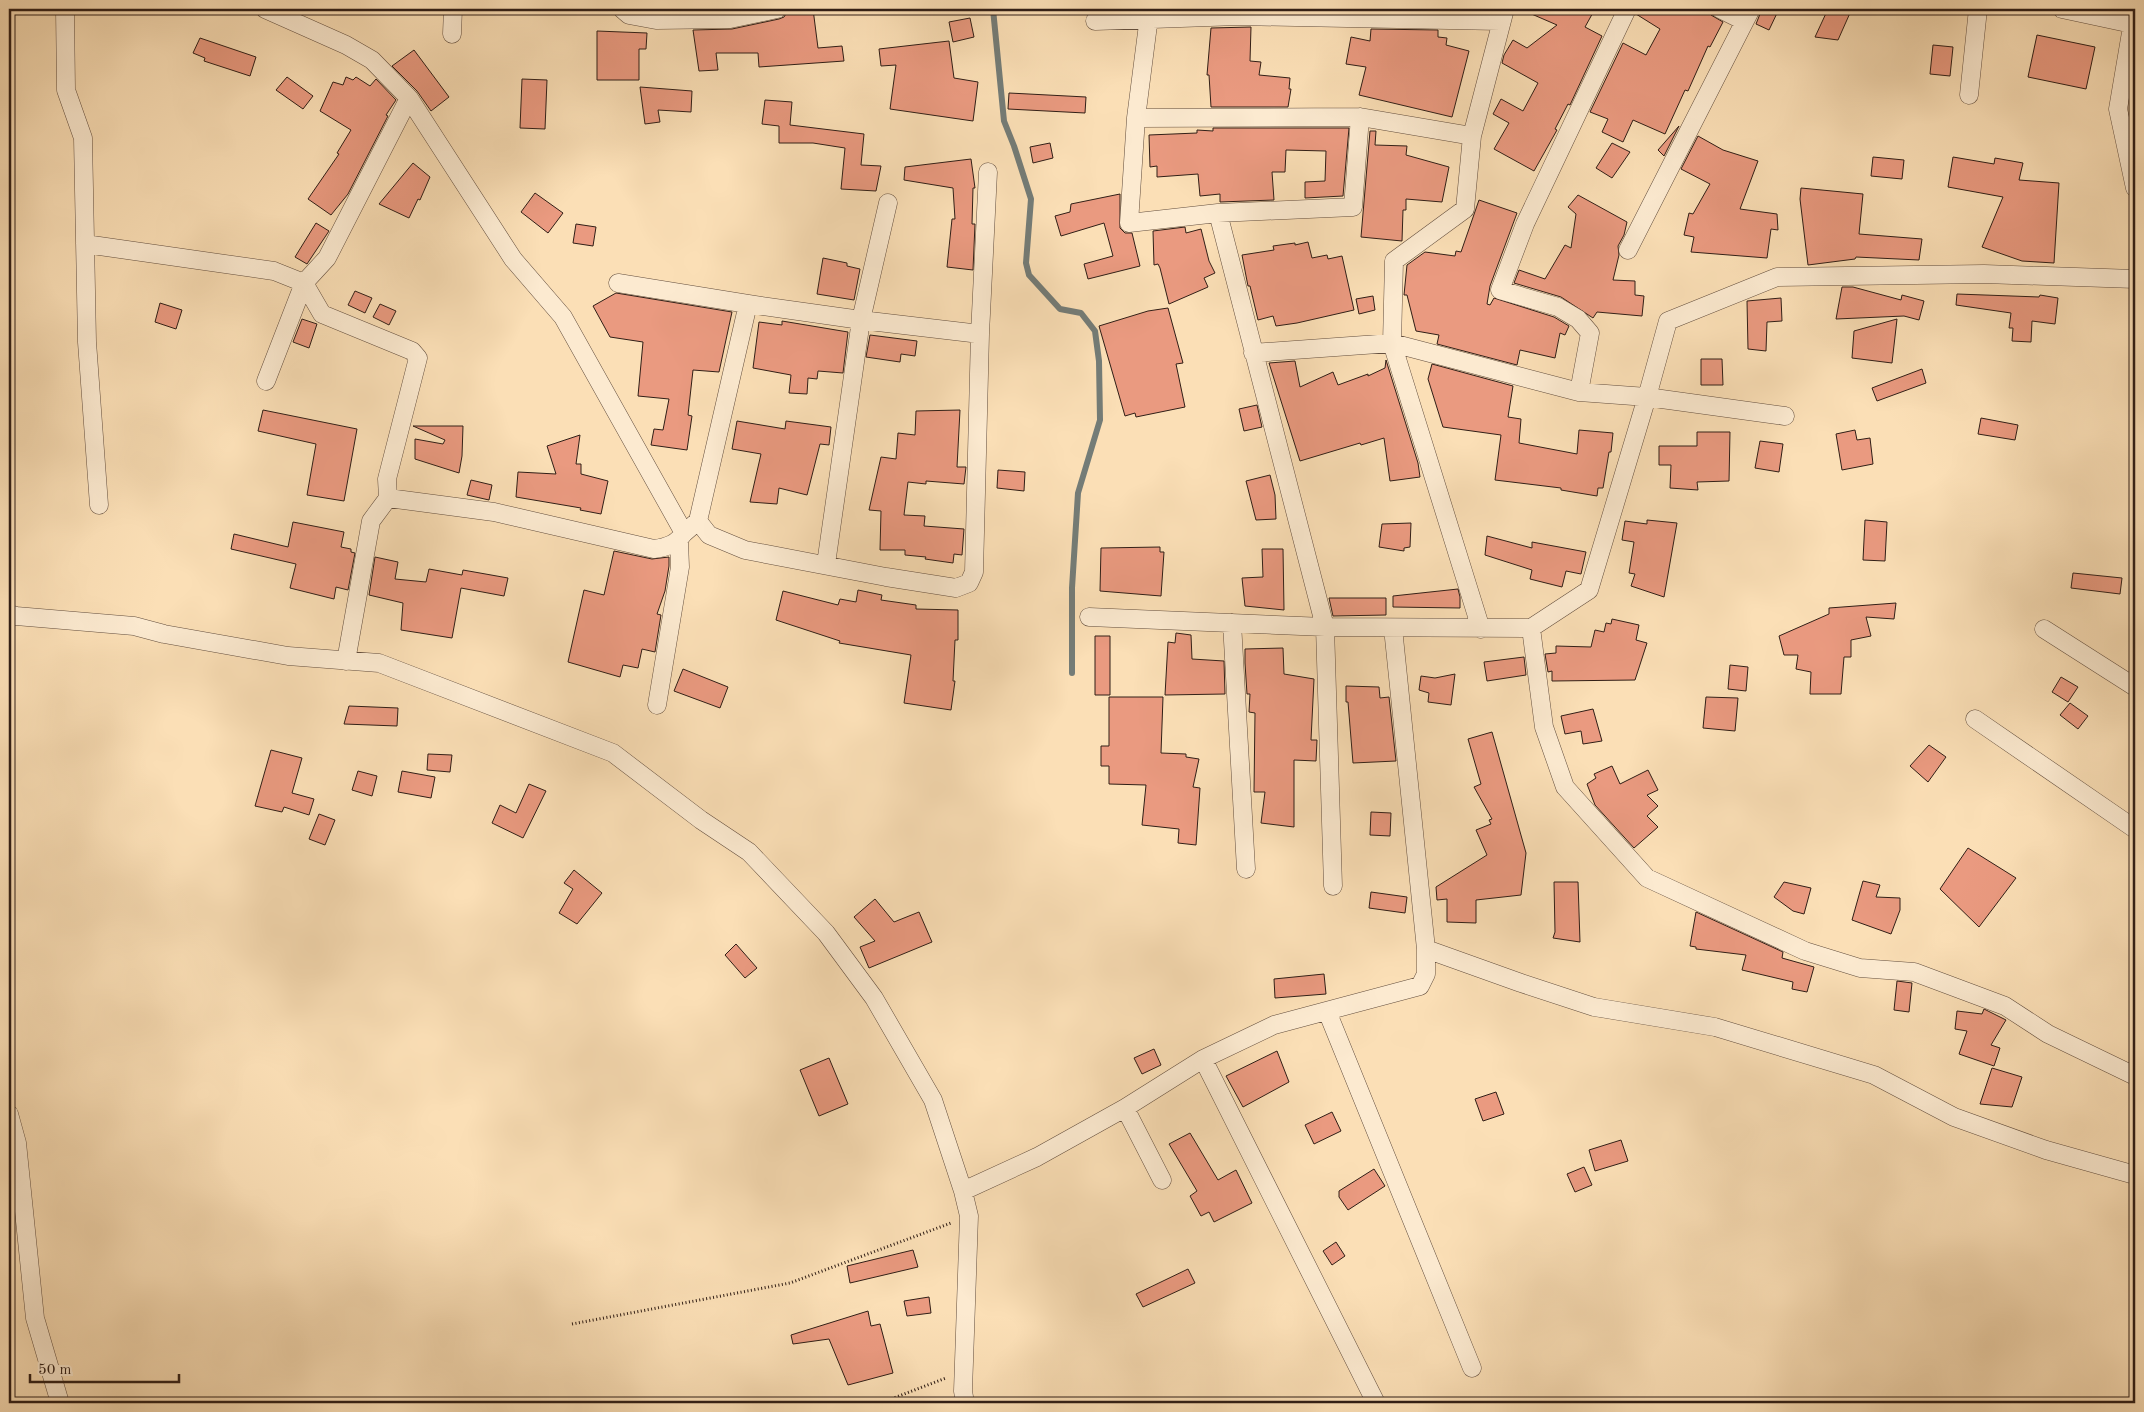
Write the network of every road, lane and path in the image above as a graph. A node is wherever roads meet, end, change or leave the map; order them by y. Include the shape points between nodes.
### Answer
1 (64, 9) edge
2 (265, 9) edge
3 (453, 9) edge
4 (622, 9) edge
5 (777, 9) edge
6 (1627, 9) edge
7 (1720, 9) edge
8 (1978, 9) edge
9 (2062, 9) edge
10 (702, 14) edge
11 (1149, 14) edge
12 (1502, 15) edge
13 (1748, 15) edge
14 (2133, 16) edge
15 (1094, 21) dead end
16 (452, 34) dead end
17 (2131, 54) edge
18 (1969, 96) dead end
19 (409, 98) junction
20 (1360, 117) junction
21 (1136, 118) junction
22 (1472, 136) junction
23 (988, 172) dead end
24 (2135, 188) edge
25 (888, 203) dead end
26 (1218, 213) junction
27 (85, 244) junction
28 (1628, 250) dead end
29 (2135, 279) edge
30 (304, 283) junction
31 (618, 283) dead end
32 (748, 304) junction
33 (861, 320) junction
34 (980, 334) junction
35 (1392, 343) junction
36 (1253, 353) junction
37 (266, 380) dead end
38 (1579, 392) junction
39 (1647, 397) junction
40 (1785, 416) dead end
41 (388, 498) junction
42 (99, 505) dead end
43 (698, 521) junction
44 (681, 537) junction
45 (826, 564) junction
46 (9, 614) edge
47 (1089, 617) dead end
48 (1232, 623) junction
49 (1325, 627) junction
50 (1393, 628) junction
51 (1531, 628) junction
52 (1481, 629) junction
53 (2044, 629) dead end
54 (346, 660) junction
55 (2135, 687) edge
56 (657, 705) dead end
57 (1975, 719) dead end
58 (2135, 829) edge
59 (1246, 869) dead end
60 (1333, 886) dead end
61 (1426, 949) junction
62 (1327, 1011) junction
63 (1203, 1059) junction
64 (2135, 1076) edge
65 (1125, 1108) junction
66 (9, 1114) edge
67 (2135, 1175) edge
68 (1162, 1180) dead end
69 (963, 1191) junction
70 (969, 1216) junction
71 (572, 1324) dead end
72 (1472, 1368) dead end
73 (964, 1371) junction
74 (60, 1403) edge
75 (871, 1403) edge
76 (965, 1403) edge
77 (1376, 1403) edge

1 - 27 street via 66,90 83,138
2 - 19 street via 372,60
3 - 16 street
4 - 10 street via 629,15 656,20
5 - 10 street via 730,19
6 - 38 street via 1525,224 1500,290 1558,307 1578,319 1590,333
7 - 13 street
8 - 18 street
9 - 14 street
11 - 12 street
11 - 15 street
11 - 21 street
12 - 22 street
13 - 28 street
14 - 17 street
17 - 24 street via 2118,108
19 - 30 street via 327,258
19 - 44 street via 513,259 563,317
20 - 21 street
20 - 22 street
20 - 26 street via 1354,208
21 - 26 street via 1130,223
22 - 35 street via 1466,209 1394,261
23 - 34 street
25 - 33 street
26 - 36 street
27 - 30 street via 274,271
27 - 42 street via 86,342
29 - 39 street via 1984,274 1777,277 1668,321
30 - 37 street
30 - 41 street via 322,314 412,351 418,358 387,479
31 - 32 street
32 - 33 street
32 - 43 street
33 - 34 street
33 - 45 street
34 - 45 street via 974,572 969,583 956,588
35 - 36 street
35 - 38 street
35 - 52 street
36 - 49 street
38 - 39 street
39 - 40 street
39 - 51 street via 1590,590
41 - 44 street via 494,512 654,549 668,548
41 - 54 street via 371,521
43 - 44 street
43 - 45 street via 709,535 745,550
44 - 56 street via 680,567
46 - 54 street via 134,626 288,656
47 - 48 street
48 - 49 street
48 - 59 street
49 - 50 street
49 - 60 street
50 - 52 street
50 - 61 street
51 - 52 street
51 - 64 street via 1544,727 1565,787 1647,878 1804,951 1860,968 1914,972 2006,1006 2048,1034
53 - 55 street
54 - 69 street via 379,663 613,753 749,852 826,933 874,998 933,1100
57 - 58 street
61 - 62 street via 1426,974 1420,986
61 - 67 street via 1594,1007 1715,1027 1874,1075 1954,1117 2046,1150
62 - 63 street via 1274,1025
62 - 72 street
63 - 65 street
63 - 77 street
65 - 68 street
65 - 69 street via 1037,1157
66 - 74 street via 17,1143 35,1318
69 - 70 street
70 - 71 path via 790,1283
70 - 73 street
73 - 75 path via 891,1399
73 - 76 street

